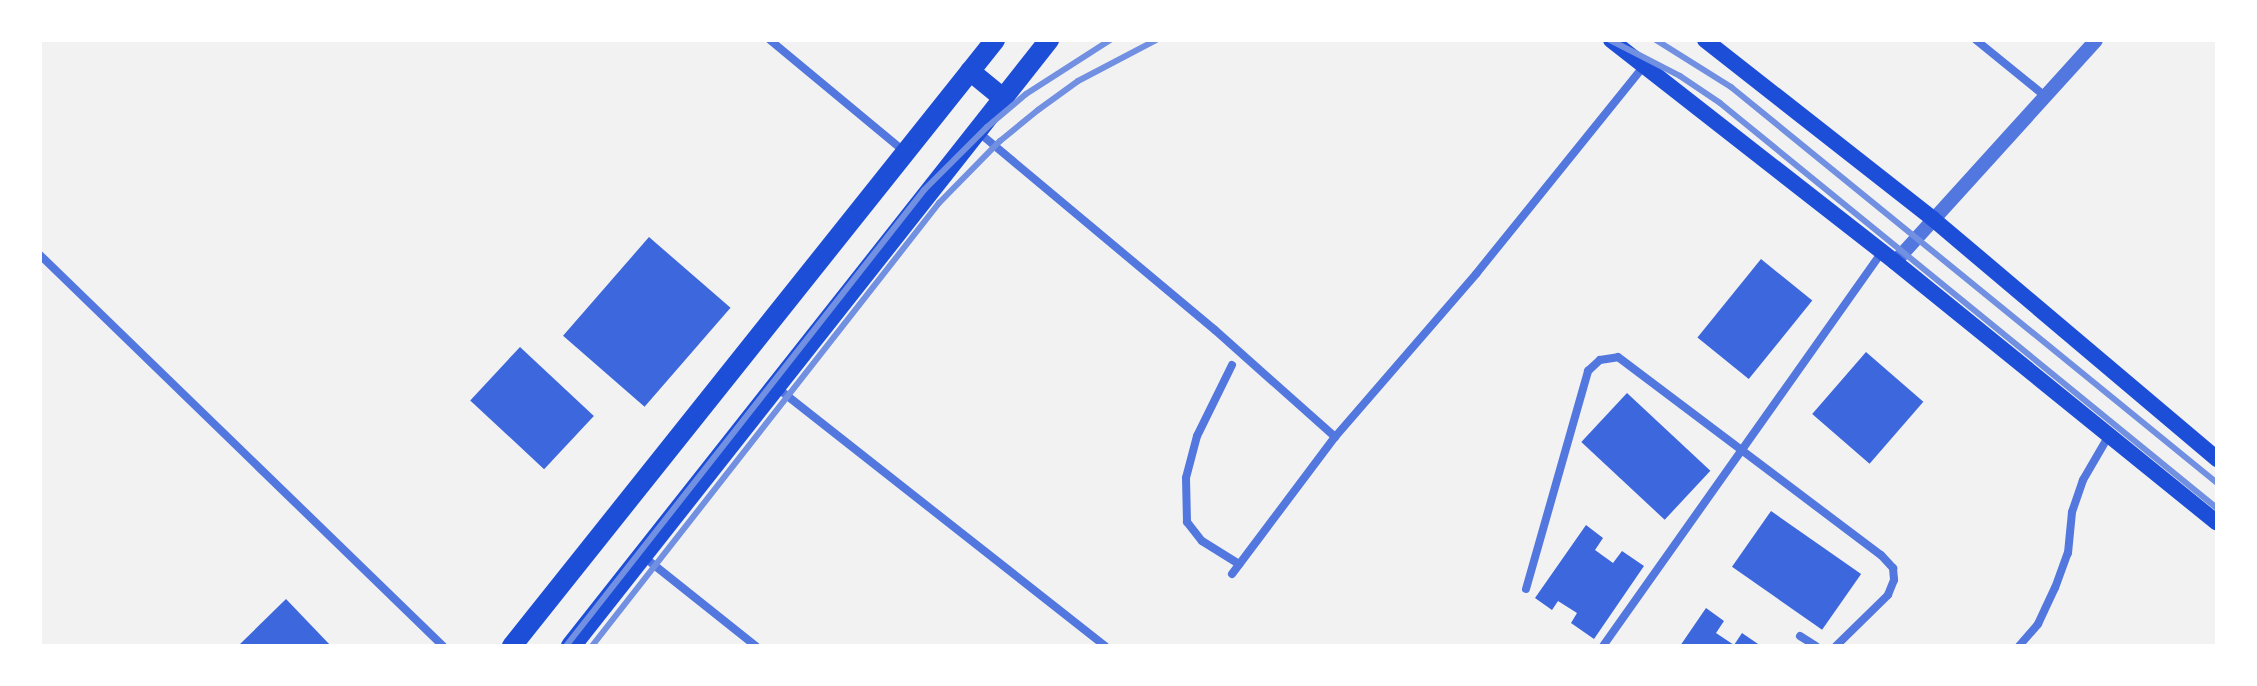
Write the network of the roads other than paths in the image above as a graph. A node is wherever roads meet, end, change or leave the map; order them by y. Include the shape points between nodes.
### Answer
1 (770, 40) edge
2 (995, 40) edge
3 (1049, 40) edge
4 (1611, 40) edge
5 (1705, 40) edge
6 (1976, 40) edge
7 (2096, 40) edge
8 (1643, 67) junction
9 (970, 71) junction
10 (2045, 96) junction
11 (1003, 98) junction
12 (977, 131) junction
13 (905, 152) junction
14 (1933, 219) junction
15 (40, 255) edge
16 (1889, 257) junction
17 (1232, 365) dead end
18 (776, 386) junction
19 (1335, 437) junction
20 (2108, 437) junction
21 (1741, 450) junction
22 (2217, 459) edge
23 (2217, 523) edge
24 (642, 555) junction
25 (1239, 564) junction
26 (1232, 574) dead end
27 (1526, 589) dead end
28 (1800, 636) dead end
29 (443, 646) edge
30 (512, 646) edge
31 (571, 646) edge
32 (756, 646) edge
33 (1105, 646) edge
34 (1603, 646) edge
35 (1816, 646) edge
36 (1836, 646) edge
37 (2019, 646) edge

1 - 13 street
2 - 9 main road
3 - 11 main road
4 - 8 main road
5 - 14 main road
6 - 10 street
7 - 10 street
8 - 16 main road
8 - 19 street via 1476,274
9 - 11 main road
9 - 13 main road
10 - 14 street
11 - 12 main road
12 - 18 main road
12 - 19 street
13 - 30 main road
14 - 16 street
14 - 22 main road
15 - 29 street
16 - 20 main road
16 - 21 street
17 - 25 street via 1197,436 1186,478 1187,522 1202,541
18 - 24 main road
18 - 33 street
19 - 25 street
20 - 23 main road
20 - 37 street via 2083,480 2055,588 2038,624
21 - 27 street via 1618,357 1600,360 1588,371
21 - 34 street
21 - 36 street via 1893,568 1888,595
24 - 31 main road
24 - 32 street
25 - 26 street
28 - 35 street

